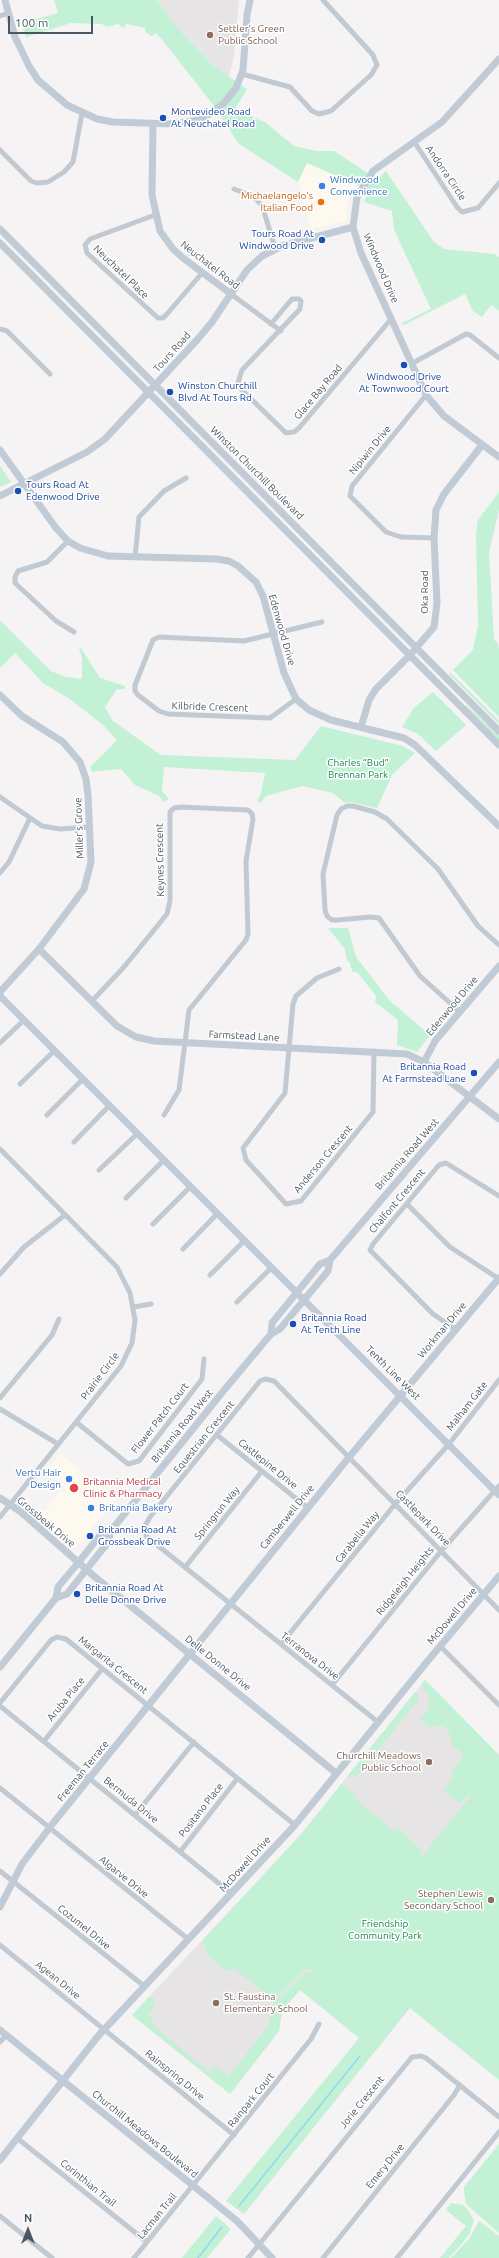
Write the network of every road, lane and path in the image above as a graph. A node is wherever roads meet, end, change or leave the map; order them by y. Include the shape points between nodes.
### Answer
1 (5, 0) edge
2 (250, 0) edge
3 (323, 0) edge
4 (9, 13) junction
5 (0, 16) edge
6 (499, 59) edge
7 (242, 74) junction
8 (82, 113) junction
9 (153, 124) junction
10 (415, 143) junction
11 (0, 150) edge
12 (499, 183) edge
13 (234, 189) dead end
14 (155, 215) junction
15 (354, 227) junction
16 (0, 229) edge
17 (0, 243) edge
18 (275, 248) junction
19 (202, 273) junction
20 (231, 294) junction
21 (392, 318) junction
22 (271, 324) junction
23 (0, 329) edge
24 (281, 331) junction
25 (499, 358) edge
26 (411, 364) junction
27 (50, 374) dead end
28 (155, 385) junction
29 (148, 392) junction
30 (426, 395) junction
31 (482, 445) junction
32 (0, 450) edge
33 (499, 457) edge
34 (186, 478) dead end
35 (24, 483) junction
36 (0, 496) edge
37 (434, 538) junction
38 (68, 541) junction
39 (136, 556) junction
40 (322, 622) dead end
41 (74, 632) dead end
42 (273, 633) junction
43 (417, 648) junction
44 (410, 655) junction
45 (0, 695) edge
46 (296, 699) junction
47 (361, 727) junction
48 (499, 731) edge
49 (499, 744) edge
50 (0, 797) edge
51 (30, 818) junction
52 (499, 826) edge
53 (90, 827) junction
54 (0, 873) edge
55 (499, 944) edge
56 (39, 949) junction
57 (499, 966) edge
58 (339, 969) dead end
59 (0, 992) edge
60 (0, 996) edge
61 (92, 1001) junction
62 (460, 1012) junction
63 (24, 1020) junction
64 (0, 1043) edge
65 (186, 1043) junction
66 (289, 1048) junction
67 (54, 1050) junction
68 (374, 1051) junction
69 (424, 1062) junction
70 (499, 1062) edge
71 (83, 1079) junction
72 (20, 1084) dead end
73 (469, 1097) junction
74 (109, 1106) junction
75 (47, 1115) dead end
76 (164, 1116) dead end
77 (499, 1119) edge
78 (137, 1134) junction
79 (74, 1142) dead end
80 (0, 1149) edge
81 (163, 1160) junction
82 (99, 1170) dead end
83 (190, 1187) junction
84 (499, 1196) edge
85 (126, 1198) dead end
86 (407, 1204) junction
87 (217, 1214) junction
88 (65, 1215) junction
89 (153, 1224) dead end
90 (245, 1240) junction
91 (183, 1249) dead end
92 (330, 1260) junction
93 (272, 1267) junction
94 (0, 1274) edge
95 (210, 1275) dead end
96 (499, 1279) edge
97 (296, 1292) junction
98 (304, 1300) junction
99 (237, 1302) dead end
100 (151, 1304) dead end
101 (134, 1307) junction
102 (59, 1319) dead end
103 (455, 1330) junction
104 (271, 1334) junction
105 (204, 1359) dead end
106 (499, 1380) edge
107 (401, 1394) junction
108 (0, 1398) edge
109 (0, 1409) edge
110 (76, 1422) junction
111 (217, 1435) junction
112 (58, 1444) junction
113 (449, 1444) junction
114 (350, 1456) junction
115 (262, 1471) junction
116 (498, 1490) edge
117 (0, 1498) edge
118 (396, 1503) junction
119 (10, 1505) junction
120 (308, 1508) junction
121 (0, 1517) edge
122 (110, 1532) junction
123 (442, 1550) junction
124 (78, 1563) junction
125 (186, 1566) junction
126 (86, 1570) junction
127 (499, 1576) edge
128 (483, 1594) junction
129 (56, 1598) junction
130 (230, 1604) junction
131 (499, 1610) edge
132 (281, 1644) junction
133 (440, 1646) junction
134 (191, 1654) junction
135 (0, 1667) edge
136 (102, 1669) junction
137 (332, 1685) junction
138 (0, 1704) edge
139 (499, 1705) edge
140 (148, 1706) junction
141 (378, 1722) junction
142 (44, 1741) junction
143 (194, 1742) junction
144 (336, 1773) junction
145 (90, 1778) junction
146 (237, 1778) junction
147 (0, 1788) edge
148 (135, 1815) junction
149 (295, 1825) junction
150 (49, 1828) junction
151 (180, 1852) junction
152 (0, 1871) edge
153 (13, 1881) junction
154 (232, 1894) junction
155 (0, 1907) edge
156 (188, 1939) junction
157 (0, 1945) edge
158 (144, 1986) junction
159 (319, 2024) dead end
160 (105, 2029) junction
161 (3, 2033) edge
162 (0, 2042) edge
163 (63, 2081) junction
164 (460, 2085) junction
165 (499, 2117) edge
166 (499, 2132) edge
167 (234, 2135) junction
168 (17, 2138) junction
169 (0, 2160) edge
170 (193, 2186) junction
171 (0, 2216) edge
172 (147, 2242) junction
173 (259, 2244) junction
174 (52, 2258) edge
175 (134, 2258) edge
176 (248, 2258) edge
177 (272, 2258) edge
178 (323, 2258) edge
179 (397, 2258) edge

1 - 4 street
2 - 7 street
3 - 7 street via 373,55 376,65 371,75 330,111 318,114 290,88
4 - 5 street
4 - 8 street via 21,50 38,80 67,105
6 - 10 street, Windwood Drive via 453,112
7 - 9 street via 236,88 224,103 208,115 185,123
8 - 9 street via 113,122
8 - 11 street via 72,162 64,172 48,182 37,183 31,180
9 - 14 street, Neuchatel Road via 152,196
10 - 12 street, Andorra Circle via 462,212 478,208
10 - 15 street, Windwood Drive via 384,162 366,181 356,204
13 - 18 street via 252,196 262,205
14 - 19 street, Neuchatel Road via 160,231 173,249
14 - 19 street, Neuchatel Place via 90,239 85,249 158,318 163,318 167,314
15 - 18 street, Tours Road
15 - 21 street, Windwood Drive via 358,245
16 - 28 street, Winston Churchill Boulevard
17 - 29 street, Winston Churchill Boulevard
18 - 20 street, Tours Road via 253,263
19 - 20 street, Neuchatel Road
20 - 22 street, Neuchatel Road
20 - 28 street, Tours Road via 212,322
21 - 24 street, Glace Bay Road via 294,432 280,429 238,383 242,370
21 - 26 street, Windwood Drive
22 - 24 street, Neuchatel Road
22 - 24 street, Glace Bay Road via 289,301 299,299 300,309
23 - 27 street via 7,331
25 - 26 street via 466,334
26 - 30 street, Windwood Drive
28 - 29 street, Tours Road
28 - 43 street, Winston Churchill Boulevard
29 - 35 street, Tours Road via 99,444
29 - 44 street, Winston Churchill Boulevard
30 - 31 street, Windwood Drive via 444,416
30 - 37 street, Nipiwin Drive via 352,486 350,496 386,532 401,537
31 - 33 street, Windwood Drive
31 - 37 street, Oka Road via 444,494 436,510
32 - 35 street, Edenwood Drive
34 - 39 street via 164,491 139,517
35 - 36 street, Tours Road
35 - 38 street, Edenwood Drive
37 - 43 street, Oka Road via 434,627
38 - 39 street, Edenwood Drive via 96,554
38 - 41 street via 47,562 18,571 14,583 56,621
39 - 42 street, Edenwood Drive via 216,559 229,561 238,566 256,582
40 - 42 street
42 - 46 street, Edenwood Drive via 284,673
42 - 46 street, Kilbride Crescent via 244,641 159,636 150,646 137,677 135,691 159,711 168,714 270,718
43 - 44 street, Oka Road
43 - 48 street, Winston Churchill Boulevard
44 - 47 street, Oka Road via 368,700
44 - 49 street, Winston Churchill Boulevard
45 - 53 street, Miller's Grove via 22,716 63,742 80,762 86,779
46 - 47 street via 322,717
47 - 52 street via 396,734 415,744
50 - 51 street
51 - 53 street via 51,829
51 - 54 street via 10,862
53 - 56 street, Miller's Grove via 91,862 84,890
55 - 62 street via 478,926 438,869 387,819 375,812 353,806 341,809 337,815 323,874 327,916 332,920 379,918 420,976
56 - 59 street, Miller's Grove
56 - 61 street, Farmstead Lane
57 - 62 street, Edenwood Drive
58 - 66 street via 317,978 296,996
60 - 63 street, Tenth Line West
61 - 65 street, Farmstead Lane via 117,1026 136,1037
61 - 65 street, Keynes Crescent via 124,967 167,914 170,901 170,812 181,806 248,810 253,818 246,861 248,934 246,940 189,1010
62 - 69 street, Edenwood Drive via 435,1041
63 - 64 street
63 - 67 street, Tenth Line West
65 - 66 street, Farmstead Lane
65 - 76 street via 179,1090
66 - 68 street, Farmstead Lane
66 - 68 street, Anderson Crescent via 285,1093 243,1148 246,1160 286,1204 301,1201 372,1112
67 - 71 street, Tenth Line West
67 - 72 street
68 - 69 street, Farmstead Lane via 407,1054
69 - 73 street, Farmstead Lane
70 - 73 street, Britannia Road West
71 - 74 street, Tenth Line West
71 - 75 street
73 - 77 street, Farmstead Lane
73 - 92 street, Britannia Road West
74 - 78 street, Tenth Line West
74 - 79 street
78 - 81 street, Tenth Line West
78 - 82 street
80 - 88 street, Prairie Circle
81 - 83 street, Tenth Line West
81 - 85 street
83 - 87 street, Tenth Line West
83 - 89 street
84 - 86 street, Chalfont Crescent via 446,1163 439,1165
86 - 96 street via 450,1246
86 - 103 street, Chalfont Crescent via 370,1250 433,1314
87 - 90 street, Tenth Line West
87 - 91 street
88 - 94 street via 24,1247
88 - 101 street, Prairie Circle via 121,1273
90 - 93 street, Tenth Line West
90 - 95 street
92 - 97 street, Britannia Road West via 320,1264
92 - 98 street, Britannia Road West via 328,1271
93 - 97 street, Tenth Line West
93 - 99 street
96 - 103 street, Workman Drive
97 - 98 street, Tenth Line West
97 - 104 street, Britannia Road West via 272,1323
98 - 104 street, Britannia Road West via 280,1329
98 - 107 street, Tenth Line West
100 - 101 street
101 - 110 street, Prairie Circle via 134,1332 127,1355
102 - 108 street via 52,1335
103 - 107 street, Workman Drive
104 - 122 street, Britannia Road West
105 - 110 street, Flower Patch Court via 202,1379 139,1461 128,1464
106 - 113 street, Malham Gate
107 - 113 street, Tenth Line West
107 - 114 street, Camberwell Drive
109 - 112 street
110 - 112 street, Prairie Circle
111 - 114 street, Equestrian Crescent via 260,1381 269,1379
111 - 115 street, Castlepine Drive
111 - 125 street, Equestrian Crescent via 145,1526 146,1536
112 - 119 street, Prairie Circle
113 - 116 street, Tenth Line West
113 - 118 street, Carabella Way
114 - 118 street, Castlepark Drive
114 - 120 street, Camberwell Drive
115 - 120 street, Castlepine Drive
115 - 125 street, Springrun Way
116 - 123 street, Ridgeleigh Heights
117 - 119 street, Grossbeak Drive
118 - 123 street, Castlepark Drive
118 - 132 street, Carabella Way
119 - 121 street, Prairie Circle
119 - 124 street, Grossbeak Drive
120 - 130 street, Camberwell Drive
122 - 124 street, Britannia Road West via 101,1534
122 - 126 street, Britannia Road West via 109,1541
123 - 128 street, Castlepark Drive
123 - 137 street, Ridgeleigh Heights
124 - 126 street, Grossbeak Drive
124 - 129 street, Britannia Road West via 58,1587
125 - 130 street, Equestrian Crescent
126 - 129 street, Britannia Road West via 67,1594
126 - 134 street, Delle Donne Drive
127 - 128 street, McDowell Drive
128 - 131 street, Castlepark Drive
128 - 133 street, McDowell Drive
129 - 135 street, Britannia Road West
130 - 132 street, Terranova Drive
130 - 134 street, Camberwell Drive
132 - 137 street, Terranova Drive
133 - 139 street
133 - 141 street, McDowell Drive
134 - 140 street, Freeman Terrace
134 - 144 street, Delle Donne Drive
136 - 138 street, Margarita Crescent via 66,1639 57,1637 50,1642
136 - 140 street, Margarita Crescent
136 - 142 street, Aruba Place
137 - 141 street, Terranova Drive
138 - 142 street, Bermuda Drive
140 - 143 street
140 - 145 street, Freeman Terrace
141 - 144 street, McDowell Drive
142 - 145 street, Bermuda Drive
143 - 146 street
143 - 148 street
144 - 149 street, McDowell Drive
145 - 148 street, Bermuda Drive
145 - 150 street, Freeman Terrace
146 - 149 street
146 - 151 street, Positano Place
147 - 150 street
148 - 151 street, Bermuda Drive
149 - 154 street, McDowell Drive
150 - 153 street, Freeman Terrace via 22,1864
150 - 156 street, Algarve Drive
151 - 154 street, Bermuda Drive
152 - 153 street, Cozumel Drive
153 - 155 street, Freeman Terrace
153 - 158 street, Cozumel Drive
154 - 156 street, McDowell Drive
156 - 158 street, McDowell Drive
157 - 160 street, Agean Drive
158 - 160 street, McDowell Drive
159 - 167 street, Rainpark Court via 311,2039
160 - 163 street, McDowell Drive
160 - 167 street, Rainspring Drive
161 - 162 street
161 - 163 street, Churchill Meadows Boulevard
163 - 168 street, McDowell Drive
163 - 170 street, Churchill Meadows Boulevard
164 - 165 street, Jorie Crescent
164 - 173 street, Jorie Crescent via 426,2058 412,2057
164 - 178 street, Emery Drive
166 - 179 street
167 - 170 street, Rainpark Court
168 - 169 street, McDowell Drive
168 - 172 street, Corinthian Trail
170 - 172 street, Lacman Trail
170 - 173 street, Churchill Meadows Boulevard via 237,2221
171 - 174 street
172 - 175 street, Lacman Trail
173 - 176 street
173 - 177 street, Churchill Meadows Boulevard

